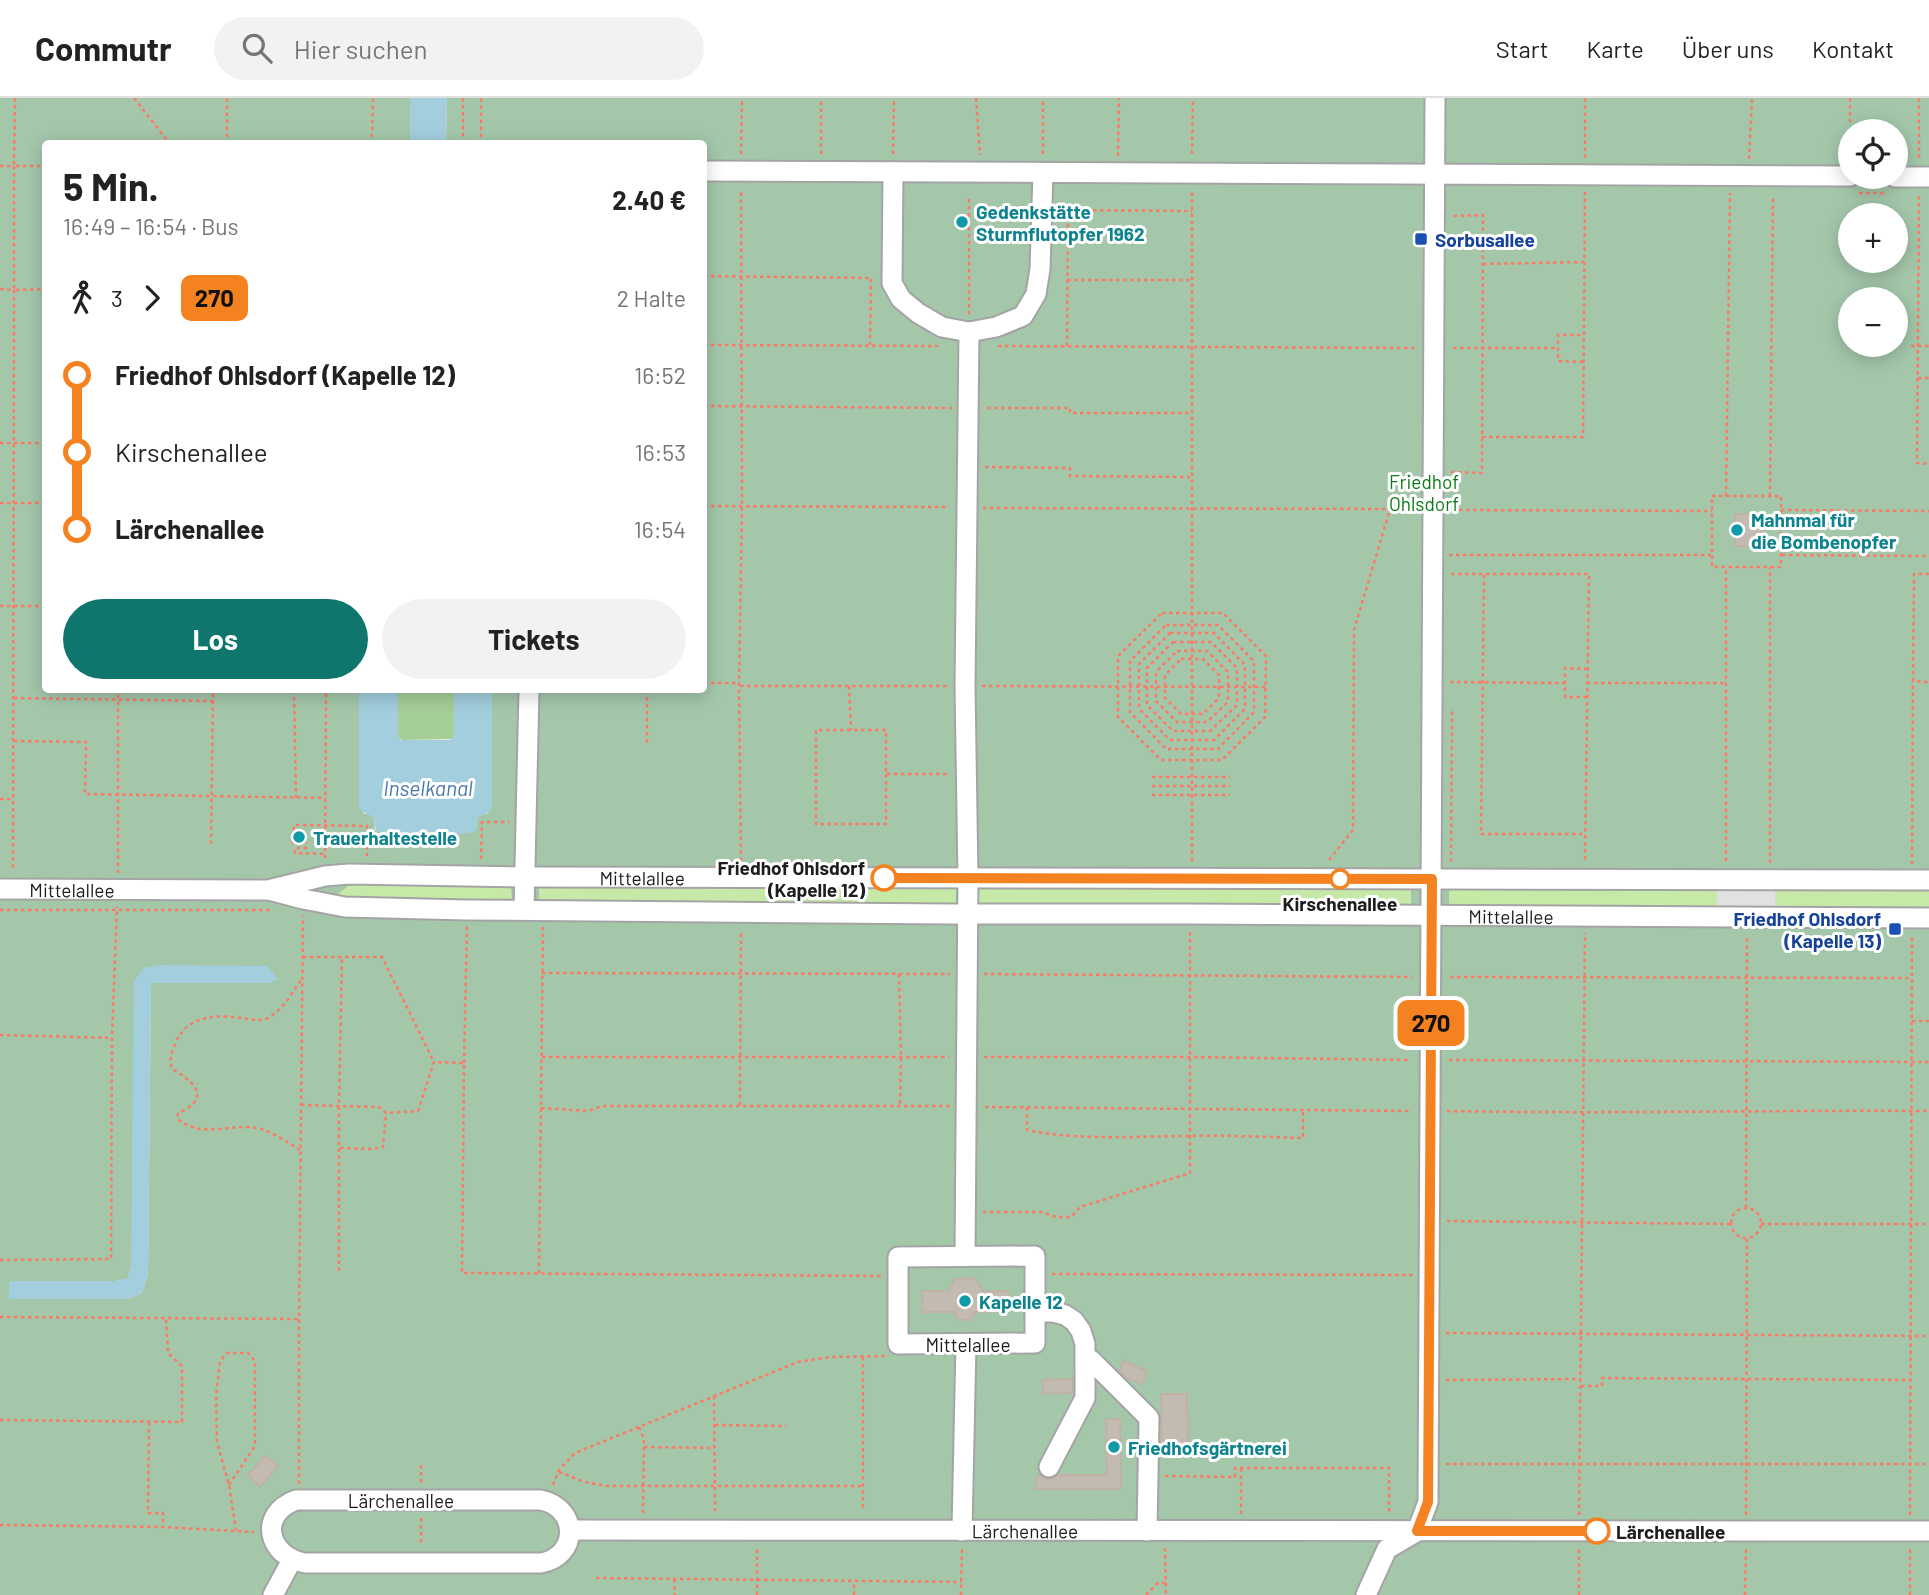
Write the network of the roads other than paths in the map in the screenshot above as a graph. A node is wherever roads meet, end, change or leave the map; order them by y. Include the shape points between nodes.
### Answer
1 (1436, 98) edge
2 (707, 171) edge
3 (893, 172) junction
4 (1043, 173) junction
5 (1435, 175) junction
6 (1838, 185) edge
7 (969, 332) junction
8 (528, 693) edge
9 (525, 877) junction
10 (968, 878) junction
11 (1441, 879) junction
12 (1921, 880) edge
13 (7, 889) edge
14 (268, 890) junction
15 (534, 910) junction
16 (967, 914) junction
17 (1431, 915) junction
18 (1921, 919) edge
19 (965, 1256) junction
20 (1035, 1312) junction
21 (966, 1344) junction
22 (1085, 1360) junction
23 (1049, 1467) dead end
24 (570, 1530) junction
25 (962, 1531) junction
26 (1156, 1531) junction
27 (1417, 1531) junction
28 (1920, 1531) edge
29 (292, 1560) junction
30 (273, 1595) edge
31 (1366, 1595) edge

1 - 5 street
2 - 3 street
3 - 4 street
3 - 7 street via 892,283 901,299 918,313 942,327
4 - 5 street
4 - 7 street via 1036,294 1023,316
5 - 6 street via 1585,175 1737,185
5 - 11 street via 1433,509 1442,565 1433,682
7 - 10 street
8 - 9 street
9 - 10 street, Mittelallee
9 - 14 street, Mittelallee via 349,874
9 - 15 street
10 - 11 street, Mittelallee
10 - 16 street
11 - 12 street, Mittelallee
11 - 17 street
13 - 14 street, Mittelallee via 117,900
14 - 15 street, Mittelallee via 345,907
15 - 16 street, Mittelallee
16 - 17 street, Mittelallee
16 - 19 street
17 - 18 street, Mittelallee
17 - 27 street via 1428,1502
19 - 20 street, Mittelallee via 1035,1256
19 - 21 street, Mittelallee via 898,1256 898,1344
20 - 21 street, Mittelallee via 1035,1343
20 - 22 street via 1053,1312 1074,1321 1085,1344
21 - 25 street, Lärchenallee
22 - 23 street via 1085,1398
22 - 26 street via 1091,1360 1149,1418 1148,1476
24 - 25 street, Lärchenallee
24 - 29 street via 561,1553 541,1563
24 - 29 street, Lärchenallee via 561,1510 547,1501 296,1500 282,1507 272,1524 277,1548
25 - 26 street, Lärchenallee
26 - 27 street, Lärchenallee
27 - 28 street, Lärchenallee
27 - 31 street via 1387,1549
29 - 30 street

